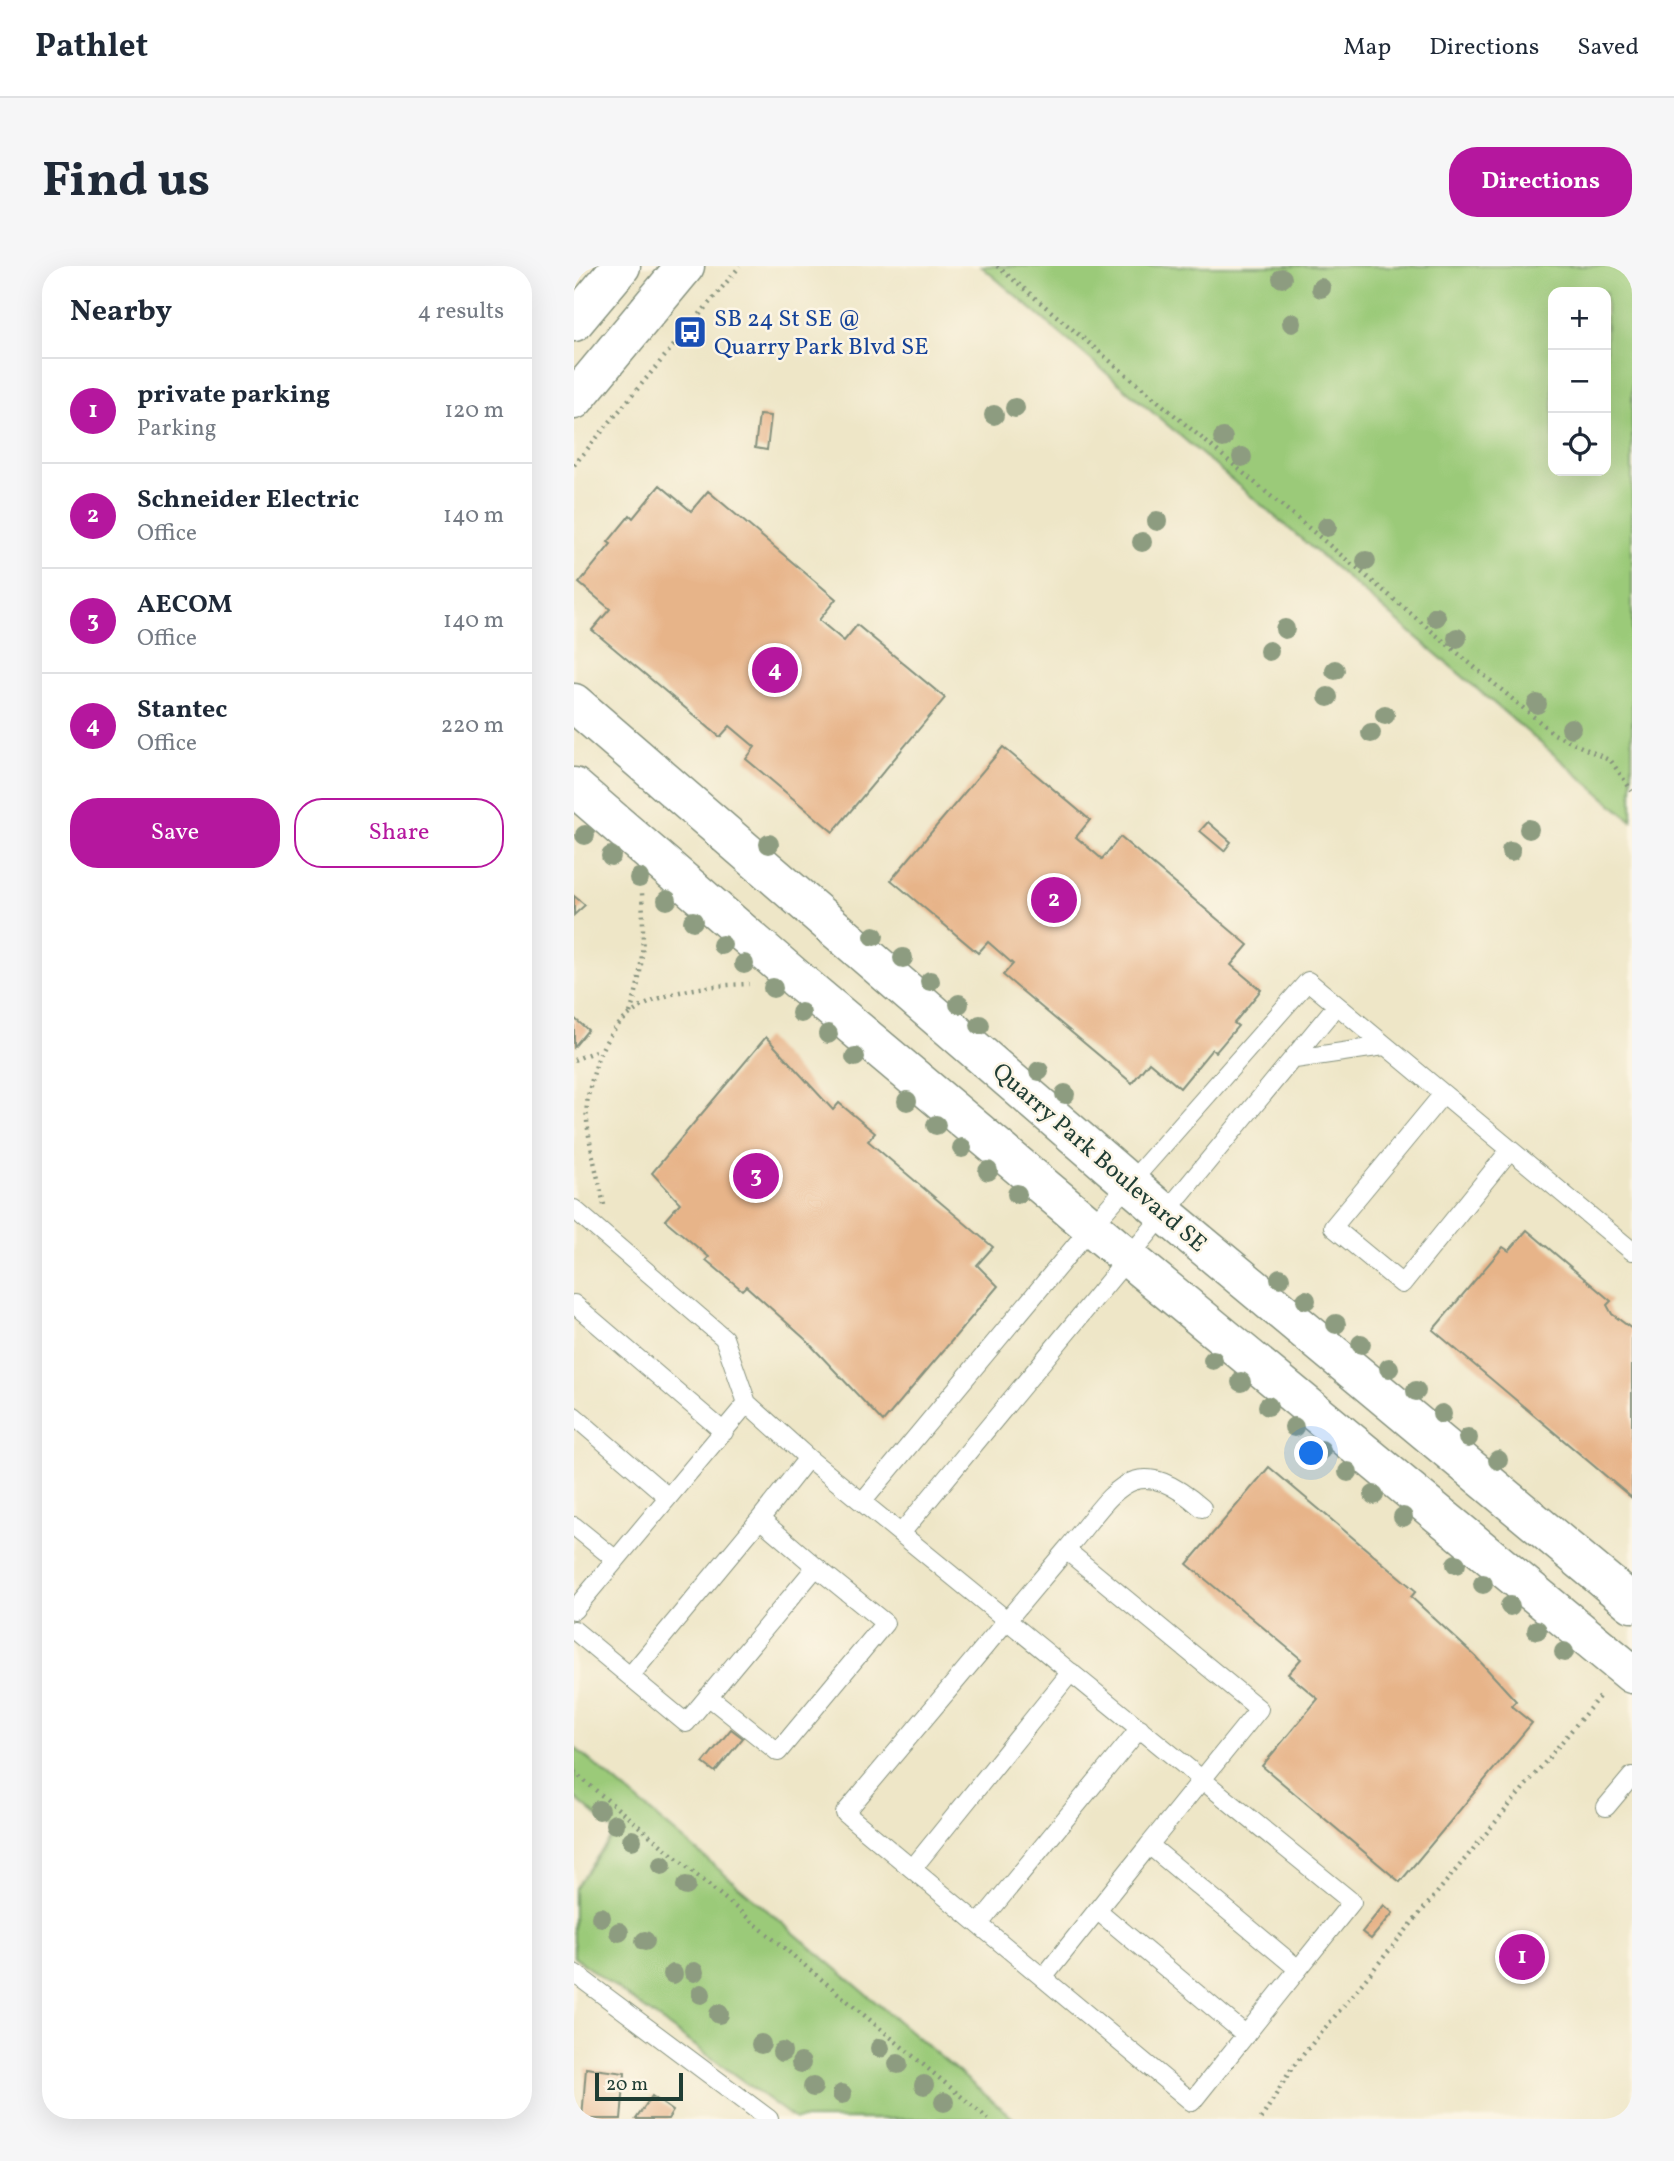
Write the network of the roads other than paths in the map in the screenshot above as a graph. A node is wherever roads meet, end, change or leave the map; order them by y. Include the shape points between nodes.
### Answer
1 (621, 266) edge
2 (685, 266) edge
3 (574, 322) edge
4 (574, 400) edge
5 (574, 703) edge
6 (574, 787) edge
7 (1336, 1006) junction
8 (1384, 1046) junction
9 (1295, 1059) junction
10 (1443, 1094) junction
11 (1510, 1150) junction
12 (1131, 1185) junction
13 (574, 1209) edge
14 (1165, 1214) junction
15 (1091, 1227) junction
16 (1632, 1251) edge
17 (1126, 1256) junction
18 (574, 1304) edge
19 (747, 1404) junction
20 (574, 1416) edge
21 (723, 1432) junction
22 (808, 1458) junction
23 (668, 1497) junction
24 (863, 1501) junction
25 (1202, 1508) dead end
26 (760, 1519) junction
27 (574, 1526) edge
28 (902, 1532) junction
29 (1066, 1550) junction
30 (616, 1560) junction
31 (816, 1567) junction
32 (1632, 1603) edge
33 (574, 1610) edge
34 (1009, 1620) junction
35 (574, 1630) edge
36 (1072, 1672) junction
37 (1632, 1674) edge
38 (630, 1676) junction
39 (708, 1696) junction
40 (1140, 1728) junction
41 (1632, 1776) edge
42 (1202, 1779) junction
43 (1606, 1807) dead end
44 (1149, 1845) junction
45 (912, 1869) junction
46 (1097, 1910) junction
47 (979, 1924) junction
48 (1298, 1969) junction
49 (574, 1973) edge
50 (1043, 1978) junction
51 (1246, 2035) junction
52 (769, 2119) edge

1 - 3 main road
2 - 4 main road
5 - 12 main road, Quarry Park Boulevard SE
6 - 15 main road
7 - 8 lane
7 - 9 lane
7 - 12 lane via 1308,981
8 - 9 lane
8 - 10 lane
9 - 14 lane
10 - 11 lane
10 - 11 lane via 1333,1227 1402,1284
11 - 16 lane
12 - 14 main road, Quarry Park Boulevard SE
12 - 15 lane
13 - 19 lane via 724,1338
14 - 17 lane
14 - 32 main road, Quarry Park Boulevard SE
15 - 17 main road
15 - 24 lane
17 - 28 lane
17 - 37 main road
18 - 21 lane
19 - 21 lane
19 - 22 lane
20 - 23 lane
21 - 23 lane
22 - 24 lane
22 - 26 lane
23 - 30 lane
24 - 28 lane
25 - 29 lane via 1182,1490 1154,1477 1134,1480 1117,1491
26 - 31 lane
26 - 38 lane
27 - 30 lane
28 - 34 lane
29 - 34 lane
29 - 42 lane via 1259,1709
30 - 33 lane
31 - 39 lane
31 - 39 lane via 885,1623 778,1752
34 - 36 lane
34 - 45 lane via 845,1813
35 - 38 lane
36 - 40 lane
36 - 45 lane
38 - 39 lane via 686,1723
40 - 42 lane
40 - 47 lane
41 - 43 lane
42 - 44 lane
42 - 48 lane via 1352,1902
44 - 46 lane
44 - 48 lane
45 - 47 lane
46 - 50 lane
46 - 51 lane
47 - 50 lane
48 - 51 lane
49 - 52 lane
50 - 51 lane via 1192,2102

